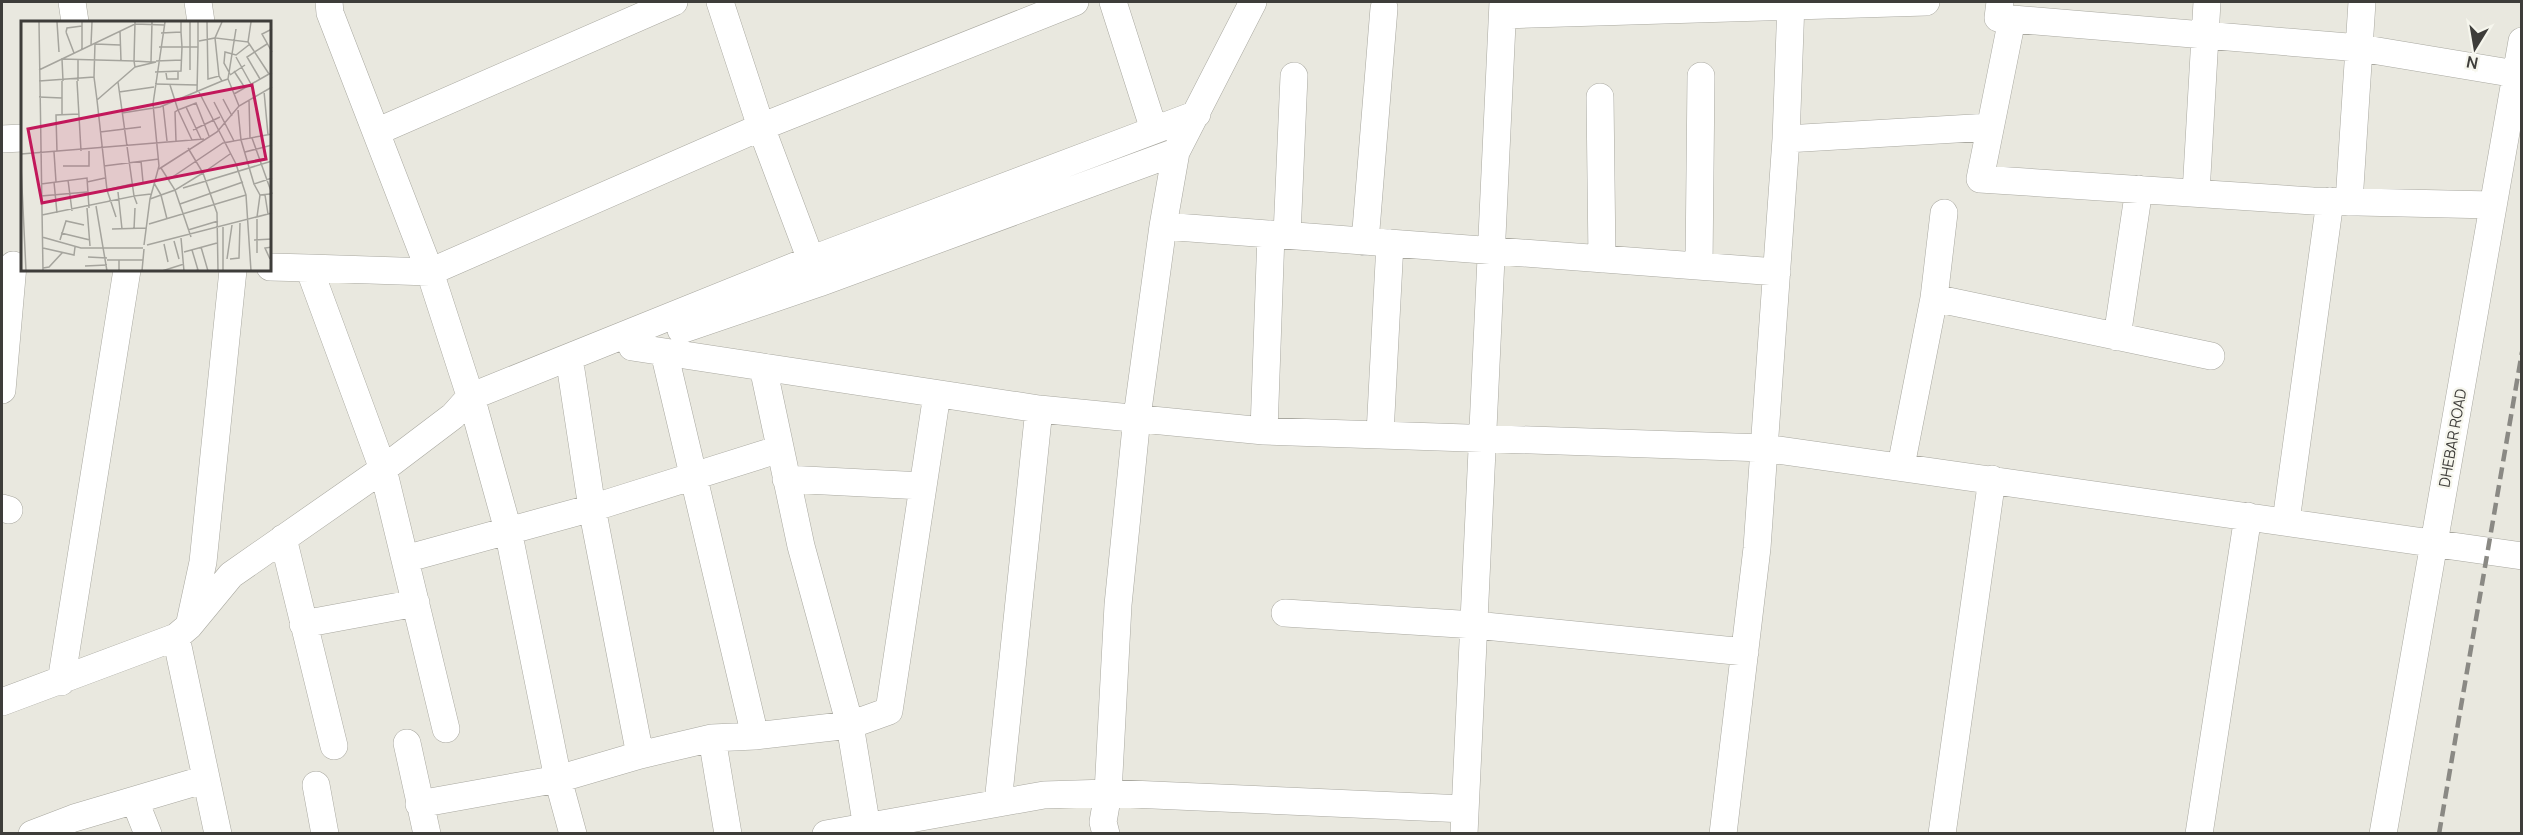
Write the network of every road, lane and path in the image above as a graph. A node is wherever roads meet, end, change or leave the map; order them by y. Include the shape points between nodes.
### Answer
1 (72, 2) edge
2 (198, 2) edge
3 (329, 2) edge
4 (674, 2) edge
5 (720, 2) edge
6 (1075, 2) edge
7 (1113, 2) edge
8 (1253, 2) edge
9 (1926, 2) edge
10 (2207, 2) edge
11 (2362, 2) edge
12 (1791, 4) edge
13 (1384, 8) dead end
14 (1503, 8) edge
15 (2006, 10) edge
16 (75, 21) edge
17 (201, 21) edge
18 (2206, 35) junction
19 (2522, 41) edge
20 (2360, 48) junction
21 (2516, 74) junction
22 (1294, 76) dead end
23 (1701, 76) dead end
24 (1600, 97) dead end
25 (1197, 114) junction
26 (761, 127) junction
27 (1990, 127) junction
28 (1154, 130) junction
29 (376, 132) junction
30 (21, 138) edge
31 (1786, 138) junction
32 (2, 139) edge
33 (1176, 152) junction
34 (2139, 189) junction
35 (2196, 193) junction
36 (2340, 202) junction
37 (2493, 205) junction
38 (1944, 213) dead end
39 (1163, 226) junction
40 (1279, 235) junction
41 (1378, 242) junction
42 (1492, 250) junction
43 (1602, 259) junction
44 (12, 265) edge
45 (1699, 266) junction
46 (272, 267) edge
47 (309, 267) junction
48 (815, 271) junction
49 (127, 272) edge
50 (233, 272) edge
51 (430, 272) junction
52 (1777, 272) junction
53 (1934, 298) junction
54 (2116, 337) junction
55 (632, 347) junction
56 (664, 352) junction
57 (2211, 356) dead end
58 (763, 367) junction
59 (571, 370) junction
60 (2, 390) edge
61 (937, 394) junction
62 (466, 408) junction
63 (1039, 409) junction
64 (1137, 417) junction
65 (1264, 430) junction
66 (1380, 434) junction
67 (1484, 438) junction
68 (1764, 448) junction
69 (780, 449) junction
70 (1901, 466) junction
71 (383, 469) junction
72 (694, 478) junction
73 (786, 479) junction
74 (1992, 479) junction
75 (923, 486) junction
76 (592, 508) junction
77 (2248, 516) junction
78 (2286, 521) junction
79 (508, 530) junction
80 (283, 538) junction
81 (2435, 543) junction
82 (2522, 556) edge
83 (405, 559) junction
84 (416, 603) junction
85 (1285, 613) dead end
86 (303, 624) junction
87 (1475, 625) junction
88 (183, 631) junction
89 (1745, 652) junction
90 (61, 681) junction
91 (2, 702) edge
92 (850, 725) junction
93 (446, 729) dead end
94 (755, 736) junction
95 (712, 738) junction
96 (407, 743) dead end
97 (334, 746) dead end
98 (640, 755) junction
99 (206, 779) junction
100 (558, 779) junction
101 (316, 785) dead end
102 (1108, 793) junction
103 (135, 801) junction
104 (998, 803) junction
105 (419, 804) junction
106 (1465, 821) edge
107 (77, 826) edge
108 (868, 830) edge
109 (1101, 830) edge
110 (32, 834) edge
111 (148, 834) edge
112 (218, 834) edge
113 (325, 834) edge
114 (427, 834) edge
115 (573, 834) edge
116 (728, 834) edge
117 (826, 834) edge
118 (1723, 834) edge
119 (1942, 834) edge
120 (2199, 834) edge
121 (2383, 834) edge

1 - 16 street
2 - 17 street
3 - 29 street
4 - 29 street
5 - 26 street
6 - 26 street
7 - 28 street
8 - 25 street
9 - 12 street
10 - 18 street
11 - 20 street
12 - 14 street
12 - 31 street
13 - 41 street
14 - 42 street
15 - 18 street
15 - 27 street
18 - 20 street
18 - 35 street
19 - 21 street, DHEBAR ROAD
20 - 21 street
20 - 36 street
21 - 37 street, DHEBAR ROAD
22 - 40 street
23 - 45 street
24 - 43 street
25 - 28 street
25 - 33 street
26 - 48 street
26 - 51 street
27 - 31 street
27 - 34 street via 1980,179
28 - 48 street
29 - 51 street
30 - 32 street
31 - 52 street
33 - 39 street
33 - 48 street
34 - 35 street
34 - 54 street
35 - 36 street
36 - 37 street
36 - 78 street
37 - 81 street, DHEBAR ROAD
38 - 53 street
39 - 40 street
39 - 64 street
40 - 41 street
40 - 65 street
41 - 42 street
41 - 66 street
42 - 43 street
42 - 67 street
43 - 45 street
44 - 60 street
45 - 52 street
46 - 47 street
47 - 51 street
47 - 71 street
48 - 55 street
48 - 62 street
49 - 90 street
50 - 88 street via 203,562
51 - 62 street
52 - 68 street
53 - 54 street
53 - 70 street
54 - 57 street
55 - 56 street
55 - 59 street
56 - 58 street
56 - 72 street
58 - 61 street
58 - 69 street
59 - 62 street
59 - 76 street
61 - 63 street
61 - 75 street
62 - 71 street
62 - 79 street
63 - 64 street
63 - 104 street
64 - 65 street
64 - 102 street via 1118,605
65 - 66 street
66 - 67 street
67 - 68 street
67 - 87 street
68 - 70 street
68 - 89 street
69 - 72 street
69 - 73 street
70 - 74 street
71 - 80 street
71 - 83 street
72 - 76 street
72 - 94 street
73 - 75 street
73 - 92 street
74 - 77 street
74 - 119 street
75 - 92 street via 889,711
76 - 79 street
76 - 98 street
77 - 78 street
77 - 120 street
78 - 81 street
79 - 83 street
79 - 100 street
80 - 86 street
80 - 88 street via 231,575
81 - 82 street
81 - 121 street, DHEBAR ROAD
83 - 84 street
84 - 86 street
84 - 93 street
85 - 87 street
86 - 97 street
87 - 89 street
87 - 106 street
88 - 90 street
88 - 99 street
89 - 118 street
90 - 91 street
92 - 94 street
92 - 108 street
94 - 95 street
95 - 98 street
95 - 116 street
96 - 105 street
98 - 100 street
99 - 103 street
99 - 112 street
100 - 105 street
100 - 115 street
101 - 113 street
102 - 104 street via 1044,795
102 - 106 street
102 - 109 street
103 - 107 street
103 - 111 street
104 - 108 street
105 - 114 street
107 - 110 street
108 - 117 street

